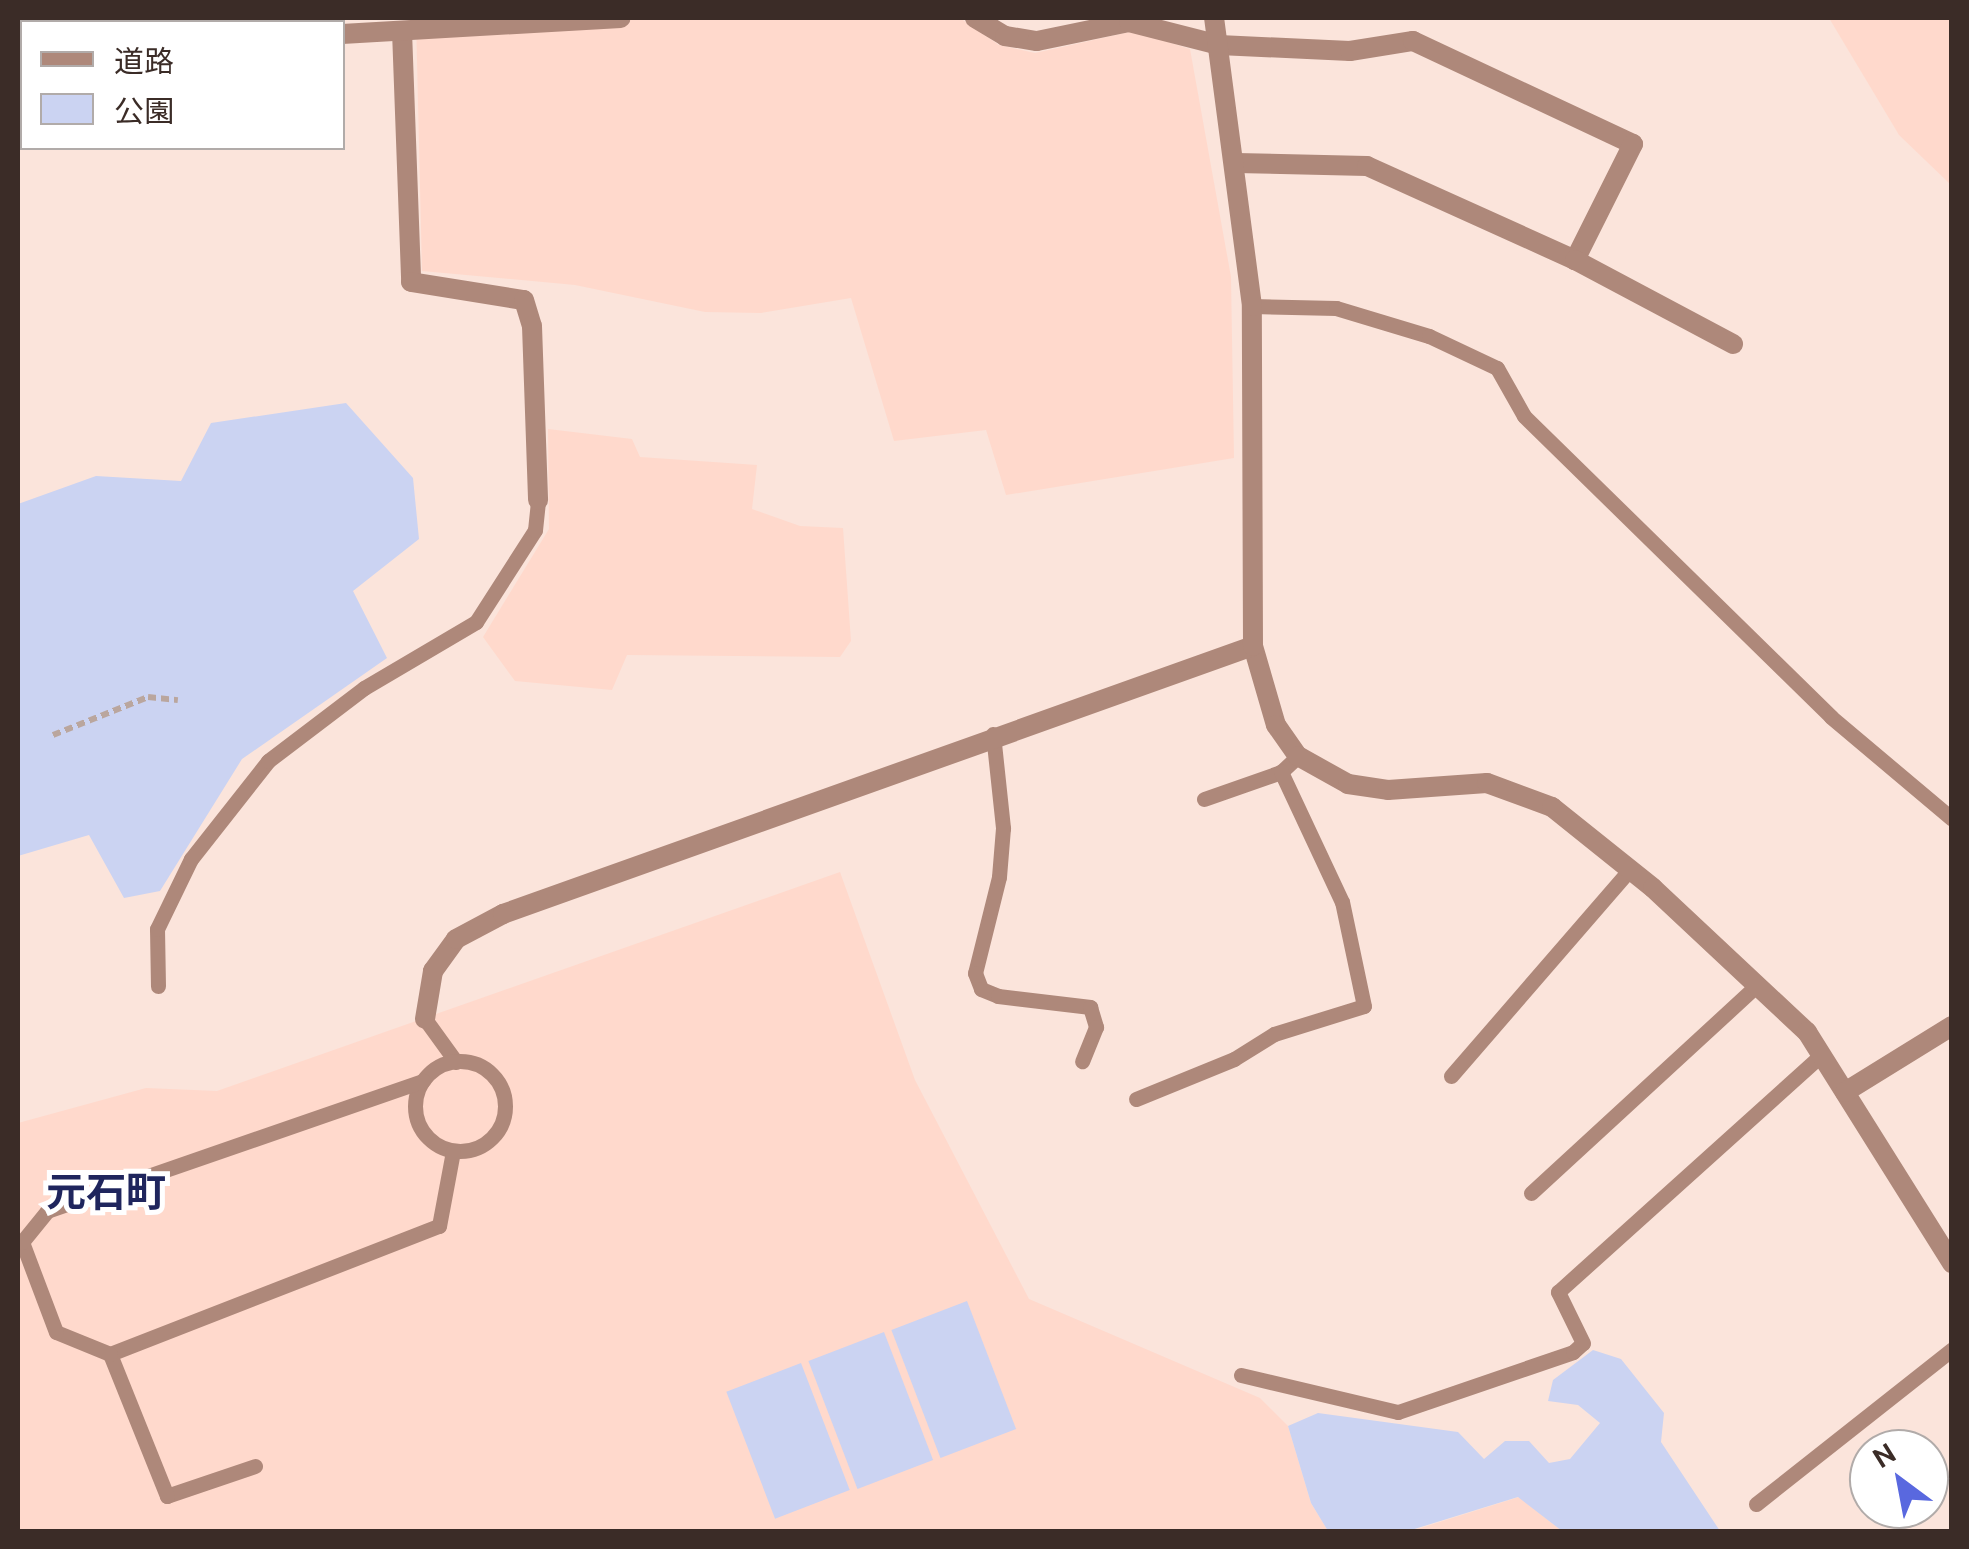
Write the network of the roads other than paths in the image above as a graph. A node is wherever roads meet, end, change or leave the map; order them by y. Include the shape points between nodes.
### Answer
1 (621, 18) edge
2 (975, 18) edge
3 (1214, 18) edge
4 (1128, 20) edge
5 (402, 31) junction
6 (345, 34) edge
7 (1219, 45) junction
8 (1236, 163) junction
9 (1576, 260) junction
10 (1252, 306) junction
11 (1733, 344) dead end
12 (538, 500) joint
13 (1253, 646) junction
14 (993, 734) junction
15 (1298, 756) junction
16 (1281, 772) junction
17 (1204, 799) dead end
18 (1952, 820) edge
19 (1630, 869) junction
20 (1758, 984) junction
21 (158, 986) dead end
22 (426, 1019) joint
23 (1952, 1026) edge
24 (1821, 1055) junction
25 (1082, 1061) dead end
26 (456, 1062) junction
27 (1451, 1076) dead end
28 (422, 1082) junction
29 (1845, 1092) junction
30 (1136, 1099) dead end
31 (453, 1150) junction
32 (1531, 1193) dead end
33 (1952, 1263) edge
34 (1952, 1349) edge
35 (110, 1354) junction
36 (1241, 1375) dead end
37 (254, 1466) dead end
38 (1756, 1504) dead end

1 - 5 street
2 - 4 street via 1005,36 1037,41
3 - 7 street
4 - 7 street
5 - 6 street
5 - 12 street via 411,282 524,300 532,326
7 - 8 street
7 - 9 street via 1350,51 1413,41 1634,144
8 - 9 street via 1367,166
8 - 10 street
9 - 11 street
10 - 13 street
10 - 18 lane via 1336,308 1429,336 1497,368 1524,416 1831,717
12 - 21 lane via 535,530 476,622 364,688 268,761 191,859 157,929
13 - 14 street
13 - 15 street via 1276,725
14 - 22 street via 503,914 456,939 432,971
14 - 25 lane via 1002,828 999,877 975,974 981,989 998,996 1090,1007 1096,1027
15 - 16 lane
15 - 19 street via 1348,784 1388,790 1486,783 1552,808
16 - 17 lane
16 - 30 lane via 1342,902 1364,1006 1274,1034 1234,1060
19 - 20 street
19 - 27 lane
20 - 24 street
20 - 32 lane
22 - 26 lane
23 - 29 street
24 - 29 street
24 - 36 lane via 1558,1292 1583,1343 1573,1352 1398,1412
26 - 28 lane
26 - 31 lane via 491,1072 505,1112 481,1146
28 - 31 lane via 416,1095 419,1126
28 - 35 lane via 48,1211 22,1242 56,1332
29 - 33 street
31 - 35 lane via 438,1226
34 - 38 lane
35 - 37 lane via 167,1496

